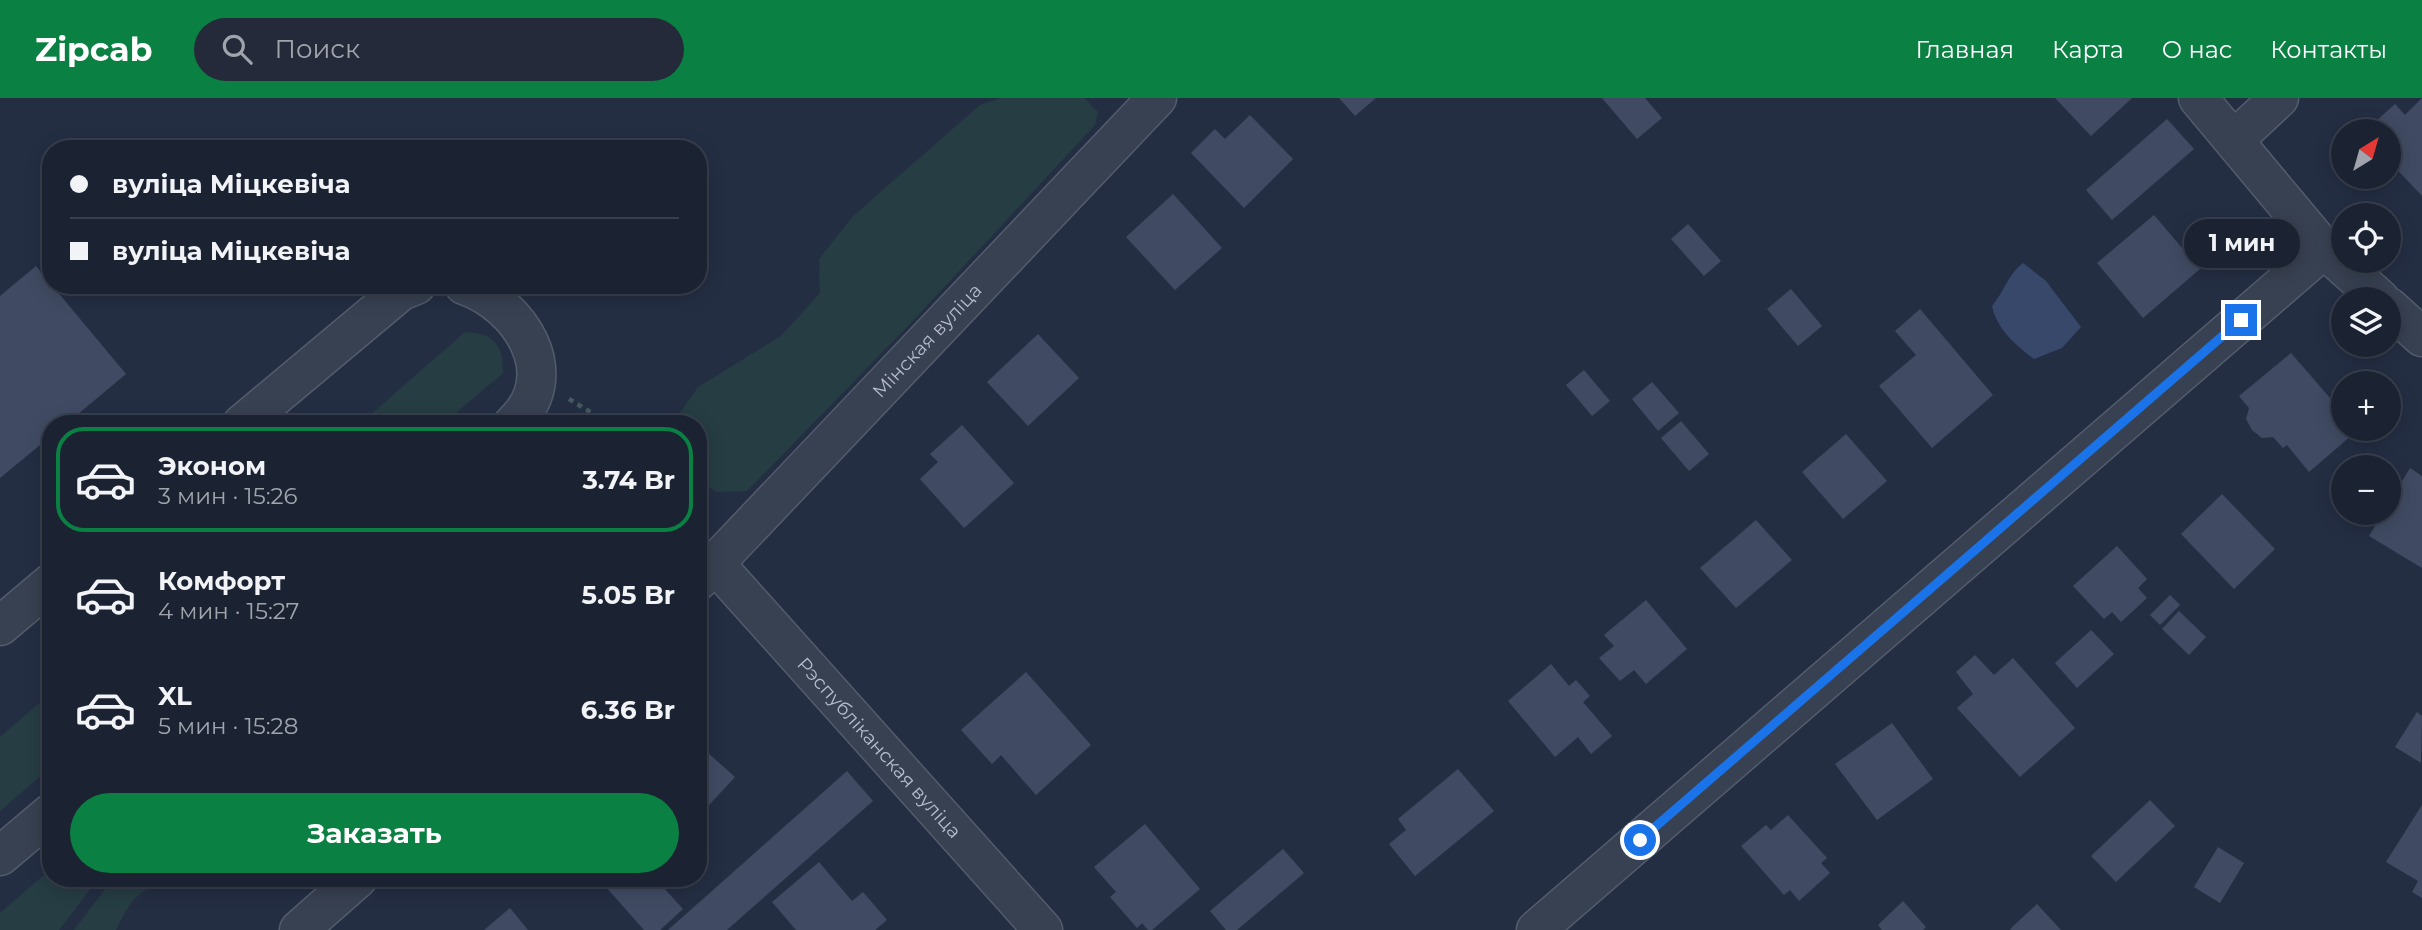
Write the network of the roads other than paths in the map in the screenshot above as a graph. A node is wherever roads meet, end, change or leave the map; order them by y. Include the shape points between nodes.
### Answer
1 (1157, 98) edge
2 (2198, 98) edge
3 (2279, 98) edge
4 (2234, 139) junction
5 (2324, 248) junction
6 (2367, 287) edge
7 (396, 294) edge
8 (483, 294) edge
9 (2401, 318) edge
10 (2422, 337) edge
11 (253, 415) edge
12 (519, 415) edge
13 (707, 573) edge
14 (42, 591) edge
15 (0, 626) edge
16 (42, 821) edge
17 (0, 856) edge
18 (348, 887) edge
19 (299, 930) edge
20 (1043, 930) edge
21 (1536, 930) edge

1 - 13 street, Мінская вуліца
2 - 4 street
3 - 4 street
4 - 5 street
5 - 6 street
5 - 21 street
7 - 11 street
8 - 12 street via 517,322 536,356 538,386
9 - 10 street
13 - 20 street, Рэспубліканская вуліца
14 - 15 street
16 - 17 street
18 - 19 street

